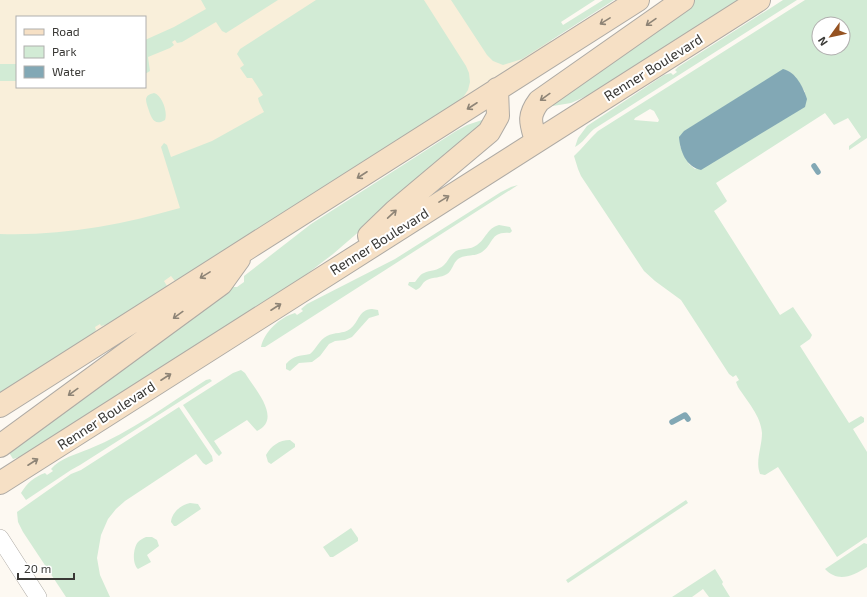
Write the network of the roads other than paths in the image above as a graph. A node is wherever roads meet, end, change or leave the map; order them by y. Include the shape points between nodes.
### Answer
1 (638, 0) edge
2 (683, 0) edge
3 (759, 0) edge
4 (497, 89) junction
5 (536, 141) junction
6 (245, 250) junction
7 (333, 270) junction
8 (0, 406) edge
9 (0, 446) edge
10 (0, 483) edge
11 (0, 538) edge
12 (38, 597) edge

1 -> 4 main road
2 -> 5 main road via 539,101 532,110 531,121
3 - 5 main road, Renner Boulevard
4 -> 6 main road
7 -> 4 main road via 395,211 489,132 498,116
7 -> 5 main road, Renner Boulevard
6 -> 8 main road
6 -> 9 main road via 221,284
10 -> 7 main road, Renner Boulevard
11 - 12 street

